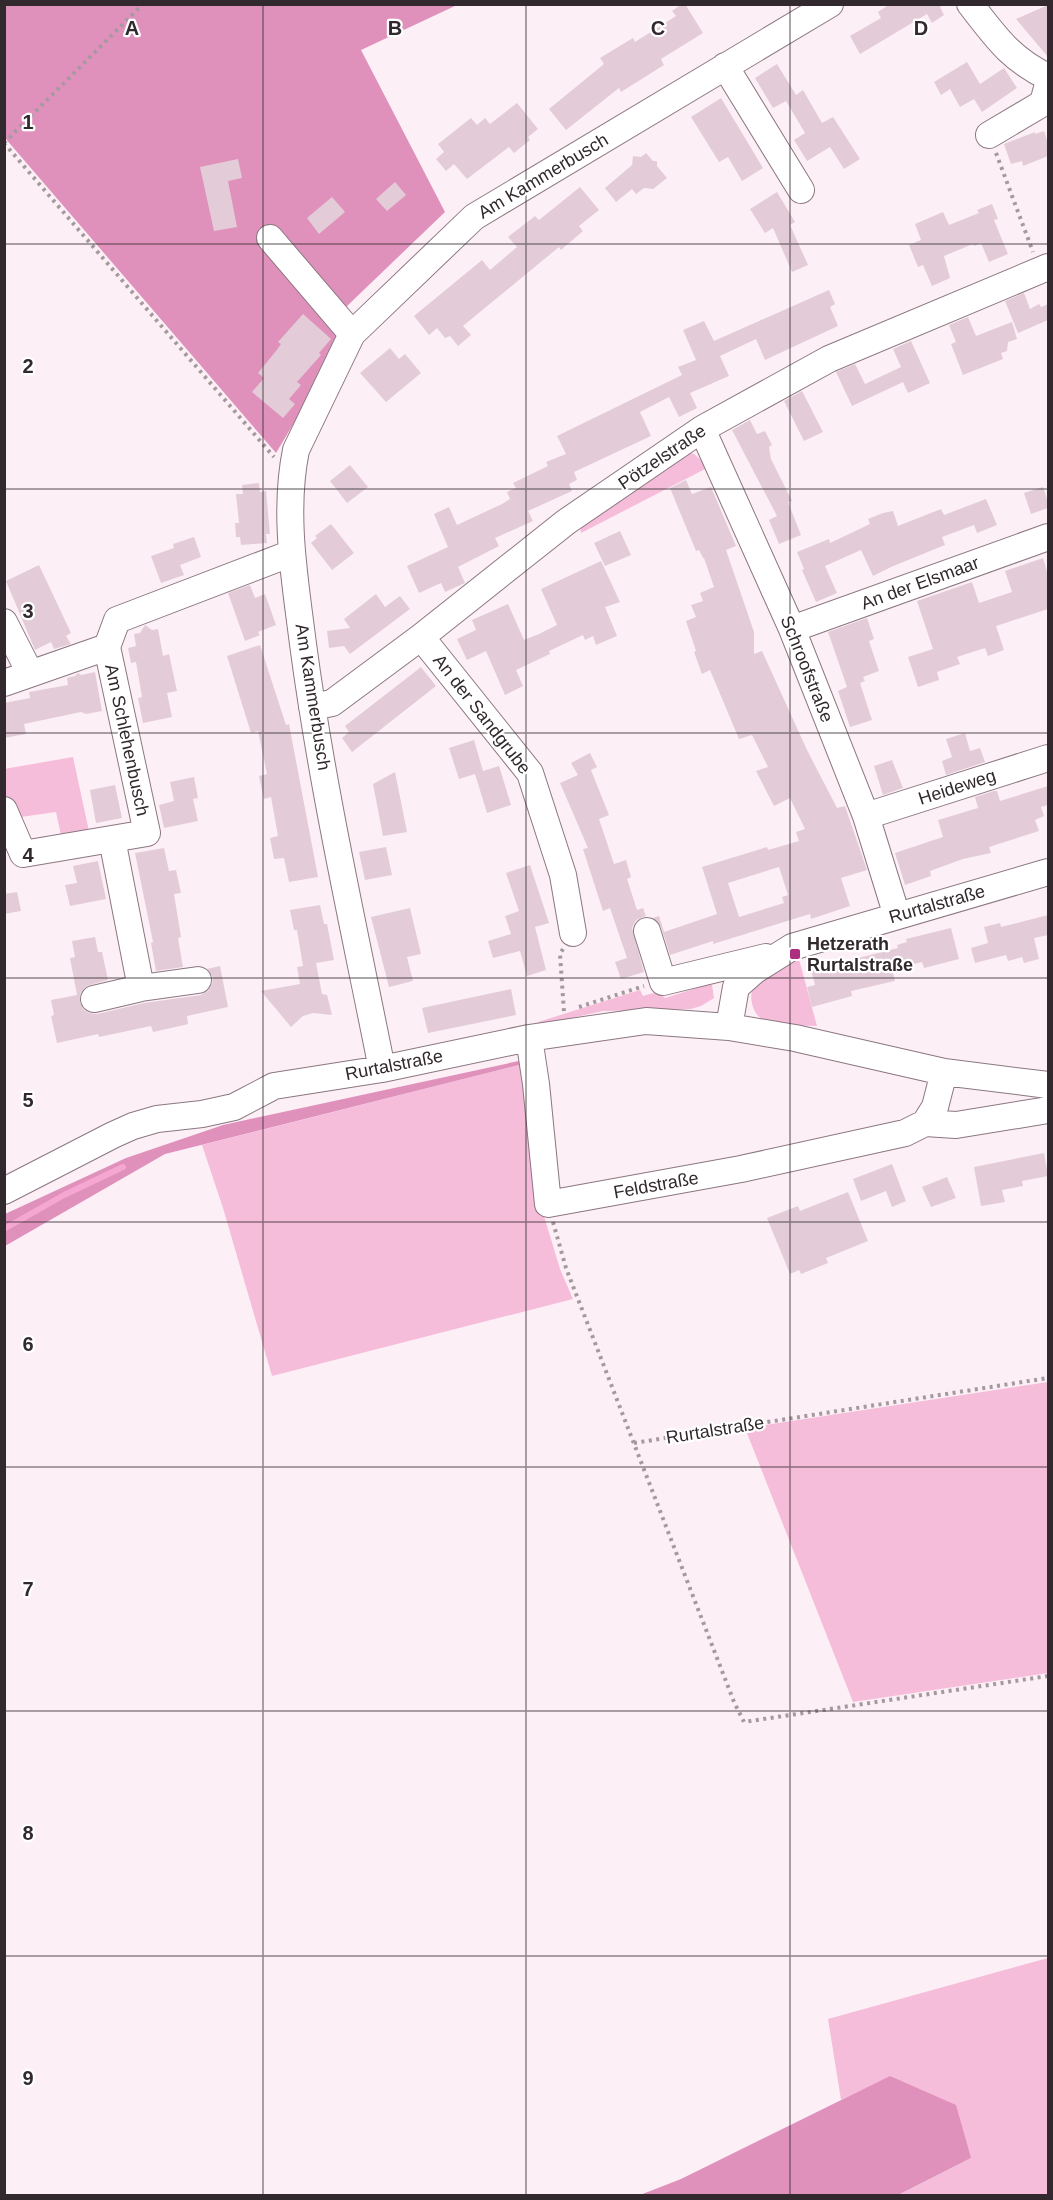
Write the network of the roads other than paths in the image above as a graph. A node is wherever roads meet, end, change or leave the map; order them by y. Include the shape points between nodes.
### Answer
1 (830, 4) edge
2 (970, 4) edge
3 (725, 66) junction
4 (1048, 77) edge
5 (1048, 84) edge
6 (989, 135) road end
7 (801, 190) dead end
8 (270, 238) dead end
9 (1045, 269) edge
10 (352, 334) junction
11 (702, 429) junction
12 (1048, 537) edge
13 (292, 553) junction
14 (4, 622) edge
15 (792, 629) junction
16 (421, 637) junction
17 (107, 647) junction
18 (30, 673) junction
19 (4, 683) edge
20 (312, 707) junction
21 (1048, 758) edge
22 (4, 810) edge
23 (866, 816) junction
24 (112, 839) junction
25 (1048, 872) edge
26 (897, 916) junction
27 (647, 931) dead end
28 (573, 933) road end
29 (778, 954) junction
30 (198, 980) dead end
31 (141, 988) junction
32 (94, 999) dead end
33 (729, 1027) junction
34 (529, 1038) junction
35 (382, 1069) junction
36 (944, 1072) junction
37 (1048, 1085) edge
38 (1048, 1110) edge
39 (926, 1123) junction
40 (4, 1191) edge

1 - 3 street, Am Kammerbusch
2 - 4 street via 1006,50
3 - 7 street
3 - 10 street, Am Kammerbusch via 474,218
5 - 6 street via 1043,103
8 - 10 street
9 - 11 street, Pötzelstraße via 829,359
10 - 13 street, Am Kammerbusch via 296,450 289,524
11 - 15 street, Schroofstraße
11 - 16 street, Pötzelstraße via 566,522
12 - 15 street, An der Elsmaar
13 - 17 street, Am Schlehenbusch via 117,620
13 - 20 street, Am Kammerbusch
14 - 18 street
15 - 23 street, Schroofstraße
16 - 20 street, Pötzelstraße via 332,703
16 - 28 street, An der Sandgrube via 530,773 562,875
17 - 18 street, Am Schlehenbusch
17 - 24 street, Am Schlehenbusch via 147,833
18 - 19 street, Am Schlehenbusch
20 - 35 street, Am Kammerbusch
21 - 23 street, Heideweg
22 - 24 street, Am Schlehenbusch via 23,854
23 - 26 street, Schroofstraße
24 - 31 street
25 - 26 street, Rurtalstraße
26 - 29 street, Rurtalstraße
27 - 29 street via 663,982
29 - 33 street, Rurtalstraße via 736,987
30 - 31 street
31 - 32 street
33 - 34 street, Rurtalstraße via 646,1021
33 - 36 street, Rurtalstraße
34 - 35 street, Rurtalstraße
34 - 39 street, Feldstraße via 548,1204 741,1169 905,1133
35 - 40 street, Rurtalstraße via 274,1086 234,1107 134,1126
36 - 37 street, Rurtalstraße
36 - 39 street via 935,1107
38 - 39 street, Feldstraße via 956,1125

